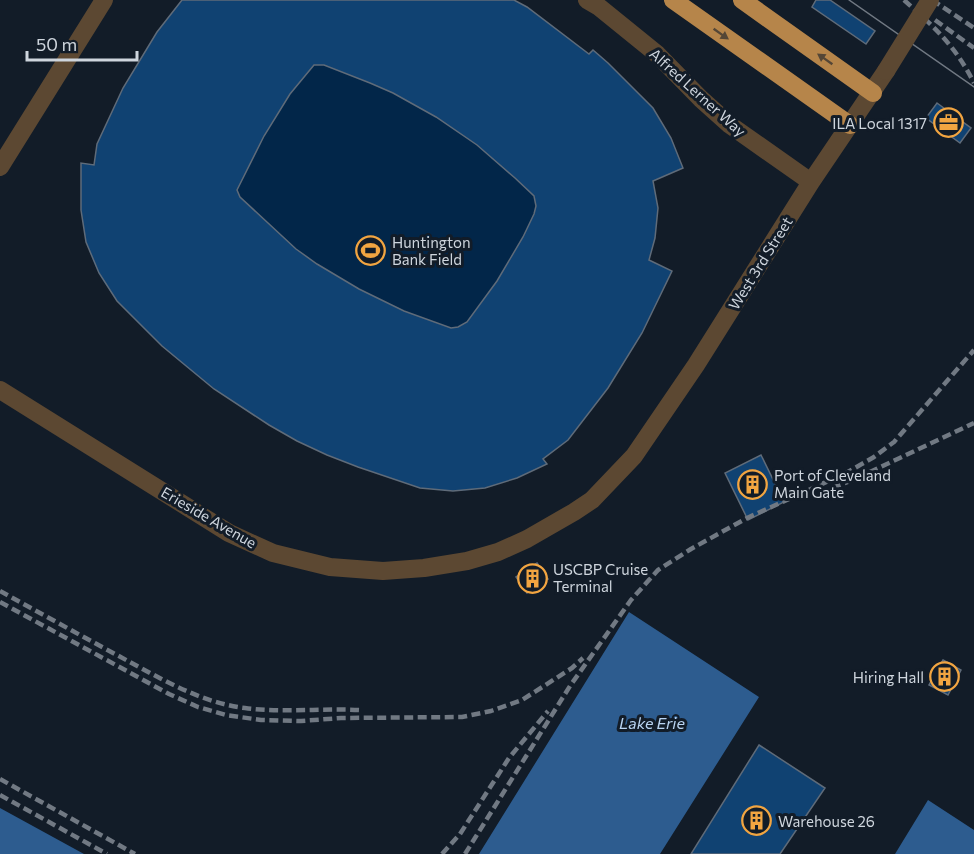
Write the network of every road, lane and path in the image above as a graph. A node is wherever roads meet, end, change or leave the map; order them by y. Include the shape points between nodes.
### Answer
1 (104, 0) edge
2 (587, 0) edge
3 (673, 0) edge
4 (742, 0) edge
5 (930, 0) edge
6 (871, 95) junction
7 (852, 123) junction
8 (0, 167) edge
9 (811, 183) junction
10 (0, 390) edge
11 (574, 512) joint

1 - 8 street
2 - 9 street, Alfred Lerner Way via 657,54 730,125
3 -> 7 highway
6 -> 4 highway
5 - 6 street, West 3rd Street, bridge
6 - 7 street, West 3rd Street
7 - 9 street, West 3rd Street
9 - 11 street, West 3rd Street via 634,456 592,500
10 - 11 street, Erieside Avenue via 229,533 273,553 330,567 383,571 467,561 527,539

